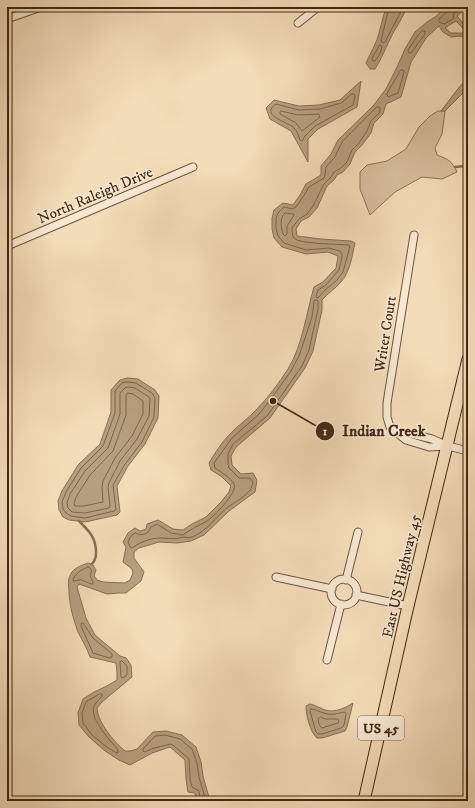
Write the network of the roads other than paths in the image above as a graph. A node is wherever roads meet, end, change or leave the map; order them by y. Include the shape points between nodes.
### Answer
1 (41, 7) edge
2 (318, 7) edge
3 (7, 19) edge
4 (298, 23) dead end
5 (193, 167) dead end
6 (414, 235) dead end
7 (7, 246) edge
8 (468, 359) edge
9 (448, 446) junction
10 (468, 451) edge
11 (358, 532) dead end
12 (276, 577) dead end
13 (346, 580) junction
14 (332, 589) junction
15 (356, 595) junction
16 (341, 604) junction
17 (408, 606) junction
18 (327, 660) dead end
19 (364, 801) edge

1 - 3 street
2 - 4 street
5 - 7 street, North Raleigh Drive
6 - 9 street, Writer Court via 387,403 387,417 390,427 398,433 432,439
8 - 9 main road, East US Highway 45 / US 45
9 - 10 street, Writer Court
9 - 17 main road, East US Highway 45 / US 45
11 - 13 street
12 - 14 street
13 - 14 street via 338,581
13 - 15 street via 353,584
14 - 16 street via 334,600
15 - 16 street via 349,604
15 - 17 street
16 - 18 street
17 - 19 main road, East US Highway 45 / US 45

